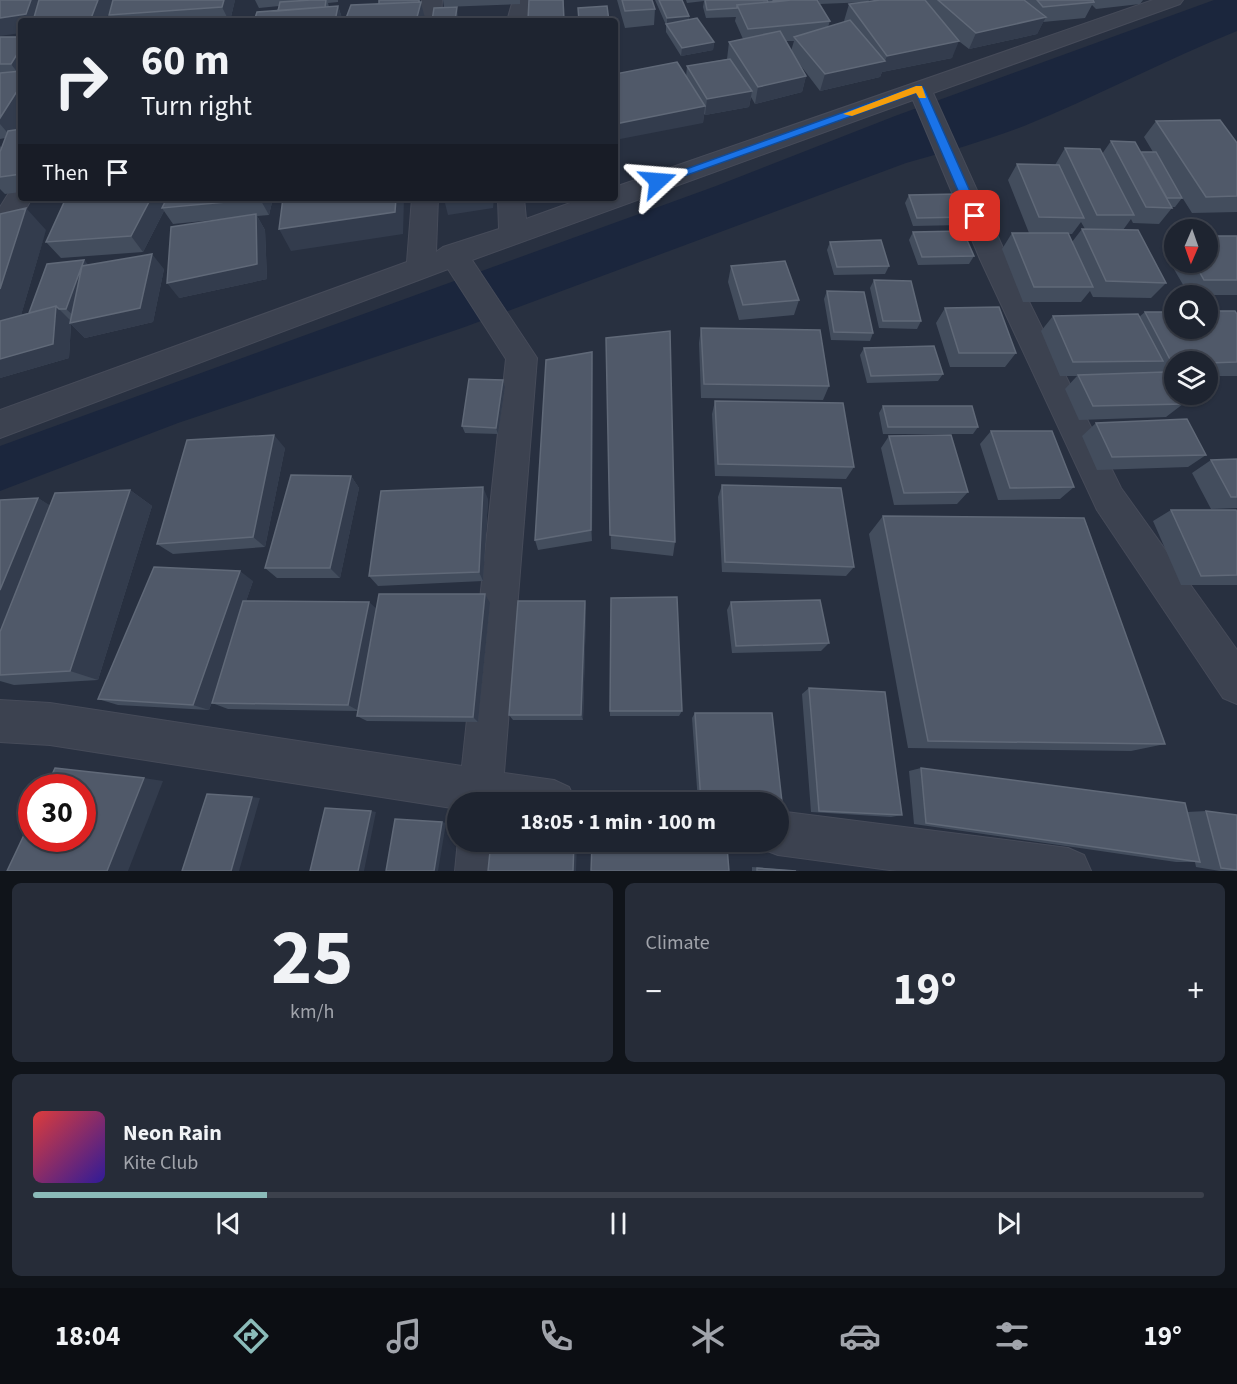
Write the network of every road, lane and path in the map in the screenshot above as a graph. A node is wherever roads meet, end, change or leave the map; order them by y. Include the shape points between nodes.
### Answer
1 (432, 0) edge
2 (523, 0) edge
3 (1173, 0) edge
4 (430, 18) edge
5 (519, 18) edge
6 (919, 88) junction
7 (618, 195) edge
8 (18, 199) edge
9 (425, 201) edge
10 (511, 201) edge
11 (602, 201) edge
12 (0, 230) edge
13 (513, 233) junction
14 (453, 254) junction
15 (421, 270) junction
16 (0, 424) edge
17 (1237, 684) edge
18 (0, 722) edge
19 (451, 792) edge
20 (480, 792) edge
21 (789, 834) edge
22 (479, 852) edge
23 (478, 871) edge
24 (1068, 871) edge

1 - 4 street
2 - 5 street
3 - 6 street
6 - 7 street
6 - 17 street via 994,259 1109,499
8 - 12 street
9 - 15 street
10 - 13 street
11 - 13 street
13 - 14 street
14 - 15 street
14 - 20 street via 522,358
15 - 16 street
18 - 19 street via 50,724
21 - 24 street
22 - 23 street

